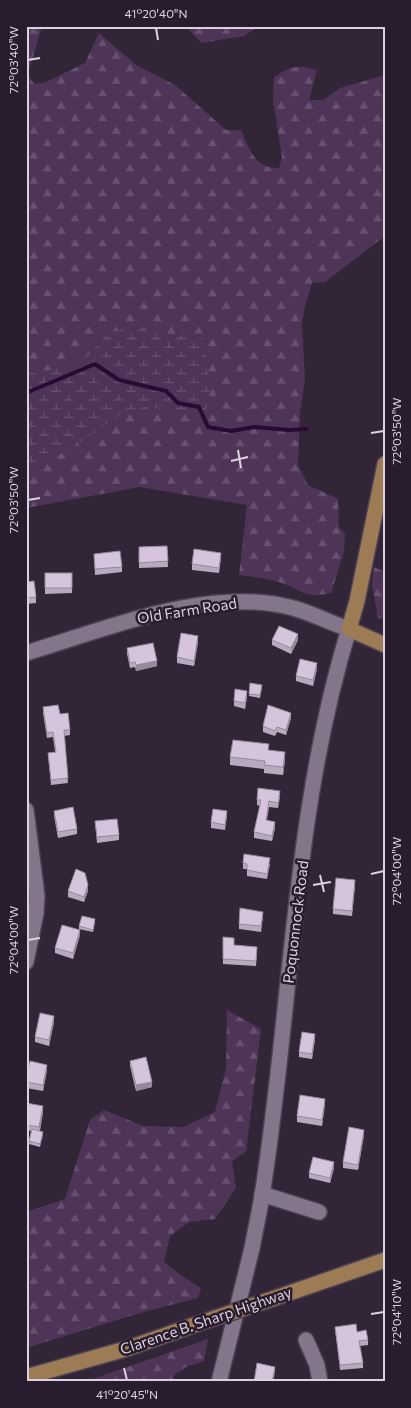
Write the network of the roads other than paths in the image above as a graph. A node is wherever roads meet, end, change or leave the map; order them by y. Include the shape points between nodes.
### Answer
1 (385, 464) edge
2 (349, 629) junction
3 (385, 645) edge
4 (26, 653) edge
5 (26, 810) edge
6 (26, 962) edge
7 (262, 1194) junction
8 (319, 1212) dead end
9 (385, 1260) edge
10 (306, 1340) dead end
11 (26, 1377) edge
12 (220, 1382) edge
13 (320, 1382) edge

1 - 2 main road, Poquonnock Road
2 - 3 main road
2 - 4 street, Old Farm Road via 293,608 236,602 176,610 126,622
2 - 7 street, Poquonnock Road via 320,748 309,814
5 - 6 street via 37,896
7 - 8 street
7 - 12 street, Poquonnock Road
9 - 11 main road, Clarence B. Sharp Highway, bridge via 129,1348
10 - 13 street via 317,1365

